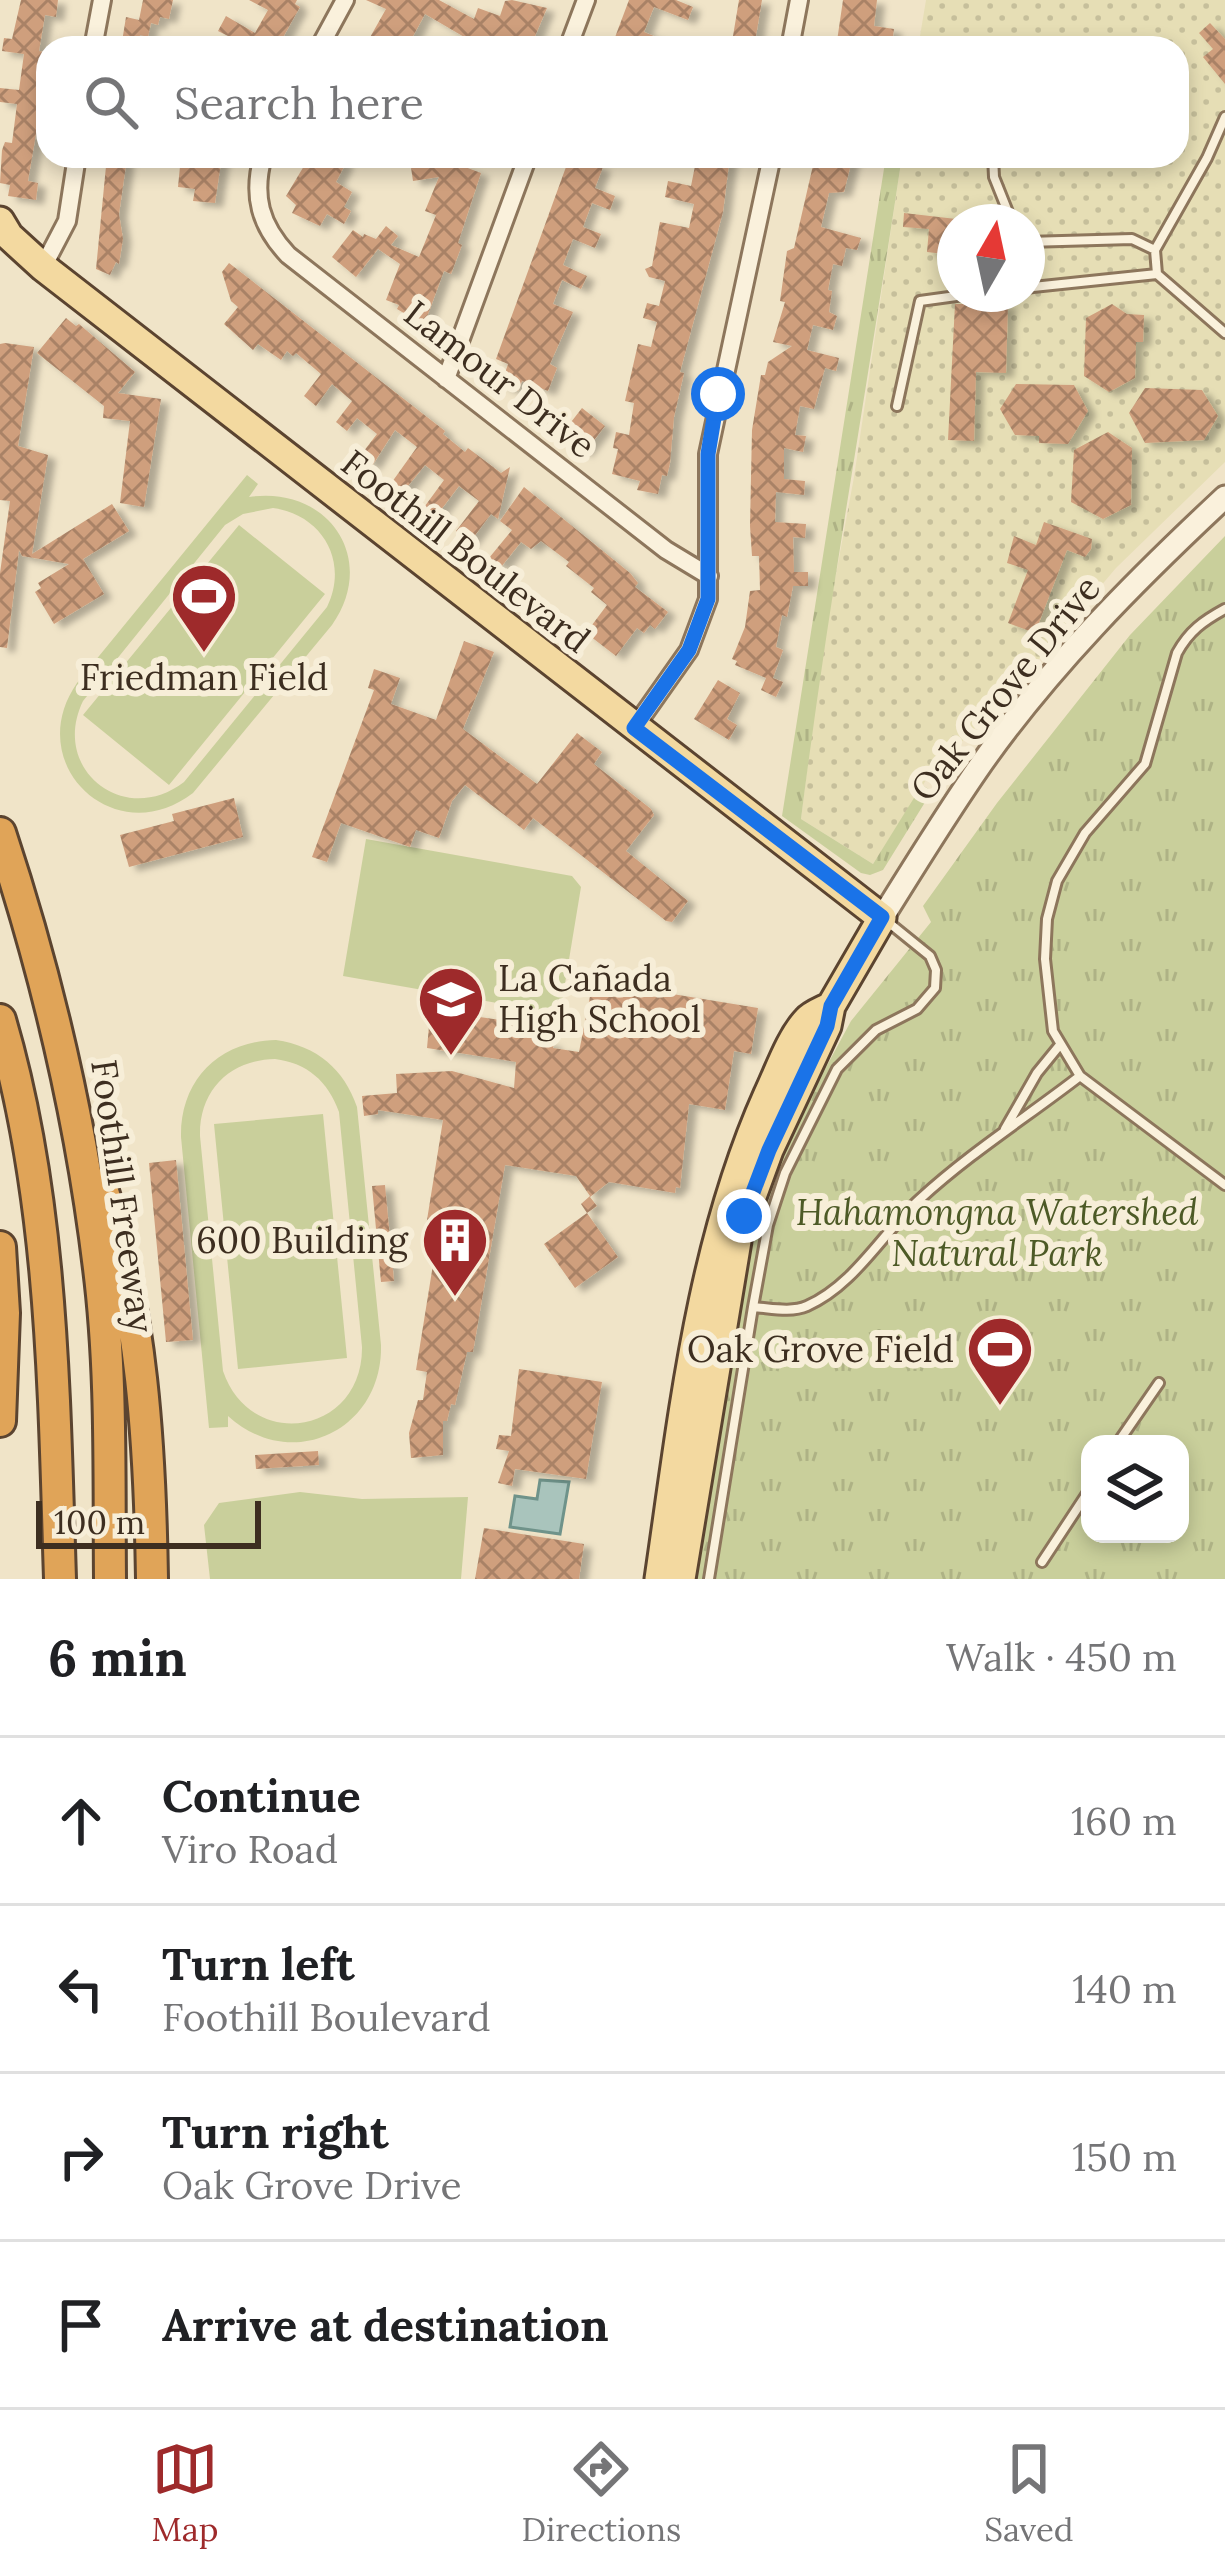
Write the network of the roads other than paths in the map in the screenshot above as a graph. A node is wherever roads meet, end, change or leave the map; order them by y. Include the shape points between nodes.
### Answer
1 (102, 0) edge
2 (346, 0) edge
3 (586, 0) edge
4 (799, 0) edge
5 (95, 36) edge
6 (326, 36) edge
7 (572, 36) edge
8 (792, 36) edge
9 (1225, 117) edge
10 (75, 168) edge
11 (261, 168) edge
12 (524, 168) edge
13 (769, 168) edge
14 (994, 168) edge
15 (1005, 204) edge
16 (3, 230) edge
17 (1045, 241) edge
18 (1155, 250) junction
19 (44, 267) junction
20 (1157, 274) junction
21 (1045, 286) edge
22 (937, 299) edge
23 (1225, 333) edge
24 (446, 379) junction
25 (898, 406) dead end
26 (1225, 497) edge
27 (709, 576) junction
28 (1225, 609) edge
29 (634, 728) junction
30 (0, 832) edge
31 (882, 917) junction
32 (831, 1006) junction
33 (0, 1019) edge
34 (1059, 1046) junction
35 (1080, 1076) junction
36 (74, 1105) junction
37 (1005, 1130) junction
38 (1225, 1185) edge
39 (0, 1247) edge
40 (753, 1307) junction
41 (1159, 1383) dead end
42 (0, 1421) edge
43 (1123, 1435) edge
44 (1081, 1506) edge
45 (1042, 1562) dead end
46 (60, 1579) edge
47 (110, 1579) edge
48 (152, 1579) edge
49 (659, 1579) edge
50 (681, 1579) edge
51 (709, 1579) edge

1 - 5 street
2 - 6 street
3 - 7 street
4 - 8 street
9 - 18 lane
10 - 19 street via 67,220
11 - 24 street, Lamour Drive via 262,221 288,256
12 - 24 street
13 - 27 street via 708,454
14 - 15 lane
16 - 19 main road, Foothill Boulevard
17 - 18 lane via 1132,239
18 - 20 lane
19 - 29 main road, Foothill Boulevard
20 - 21 lane
20 - 23 lane
22 - 25 lane via 920,301
24 - 27 street, Lamour Drive
26 - 31 street, Oak Grove Drive via 1149,568 1022,713
27 - 29 street via 689,650
28 - 34 lane via 1186,637 1145,764 1085,833 1057,881 1045,959
29 - 31 main road, Foothill Boulevard
30 - 36 highway, Foothill Freeway
31 - 32 main road, Oak Grove Drive
31 - 40 lane via 930,956 935,988 837,1069 785,1173
32 - 49 main road, Oak Grove Drive via 808,1018 776,1078 724,1209
32 - 50 main road, Oak Grove Drive via 738,1235
33 - 46 highway via 50,1314
34 - 35 lane
34 - 37 lane
35 - 37 lane
35 - 38 lane
36 - 47 highway, Foothill Freeway via 100,1271
36 - 48 highway via 119,1241 148,1437
37 - 40 lane via 914,1204 842,1283 796,1310
39 - 42 highway
40 - 51 lane
41 - 43 lane
44 - 45 lane

